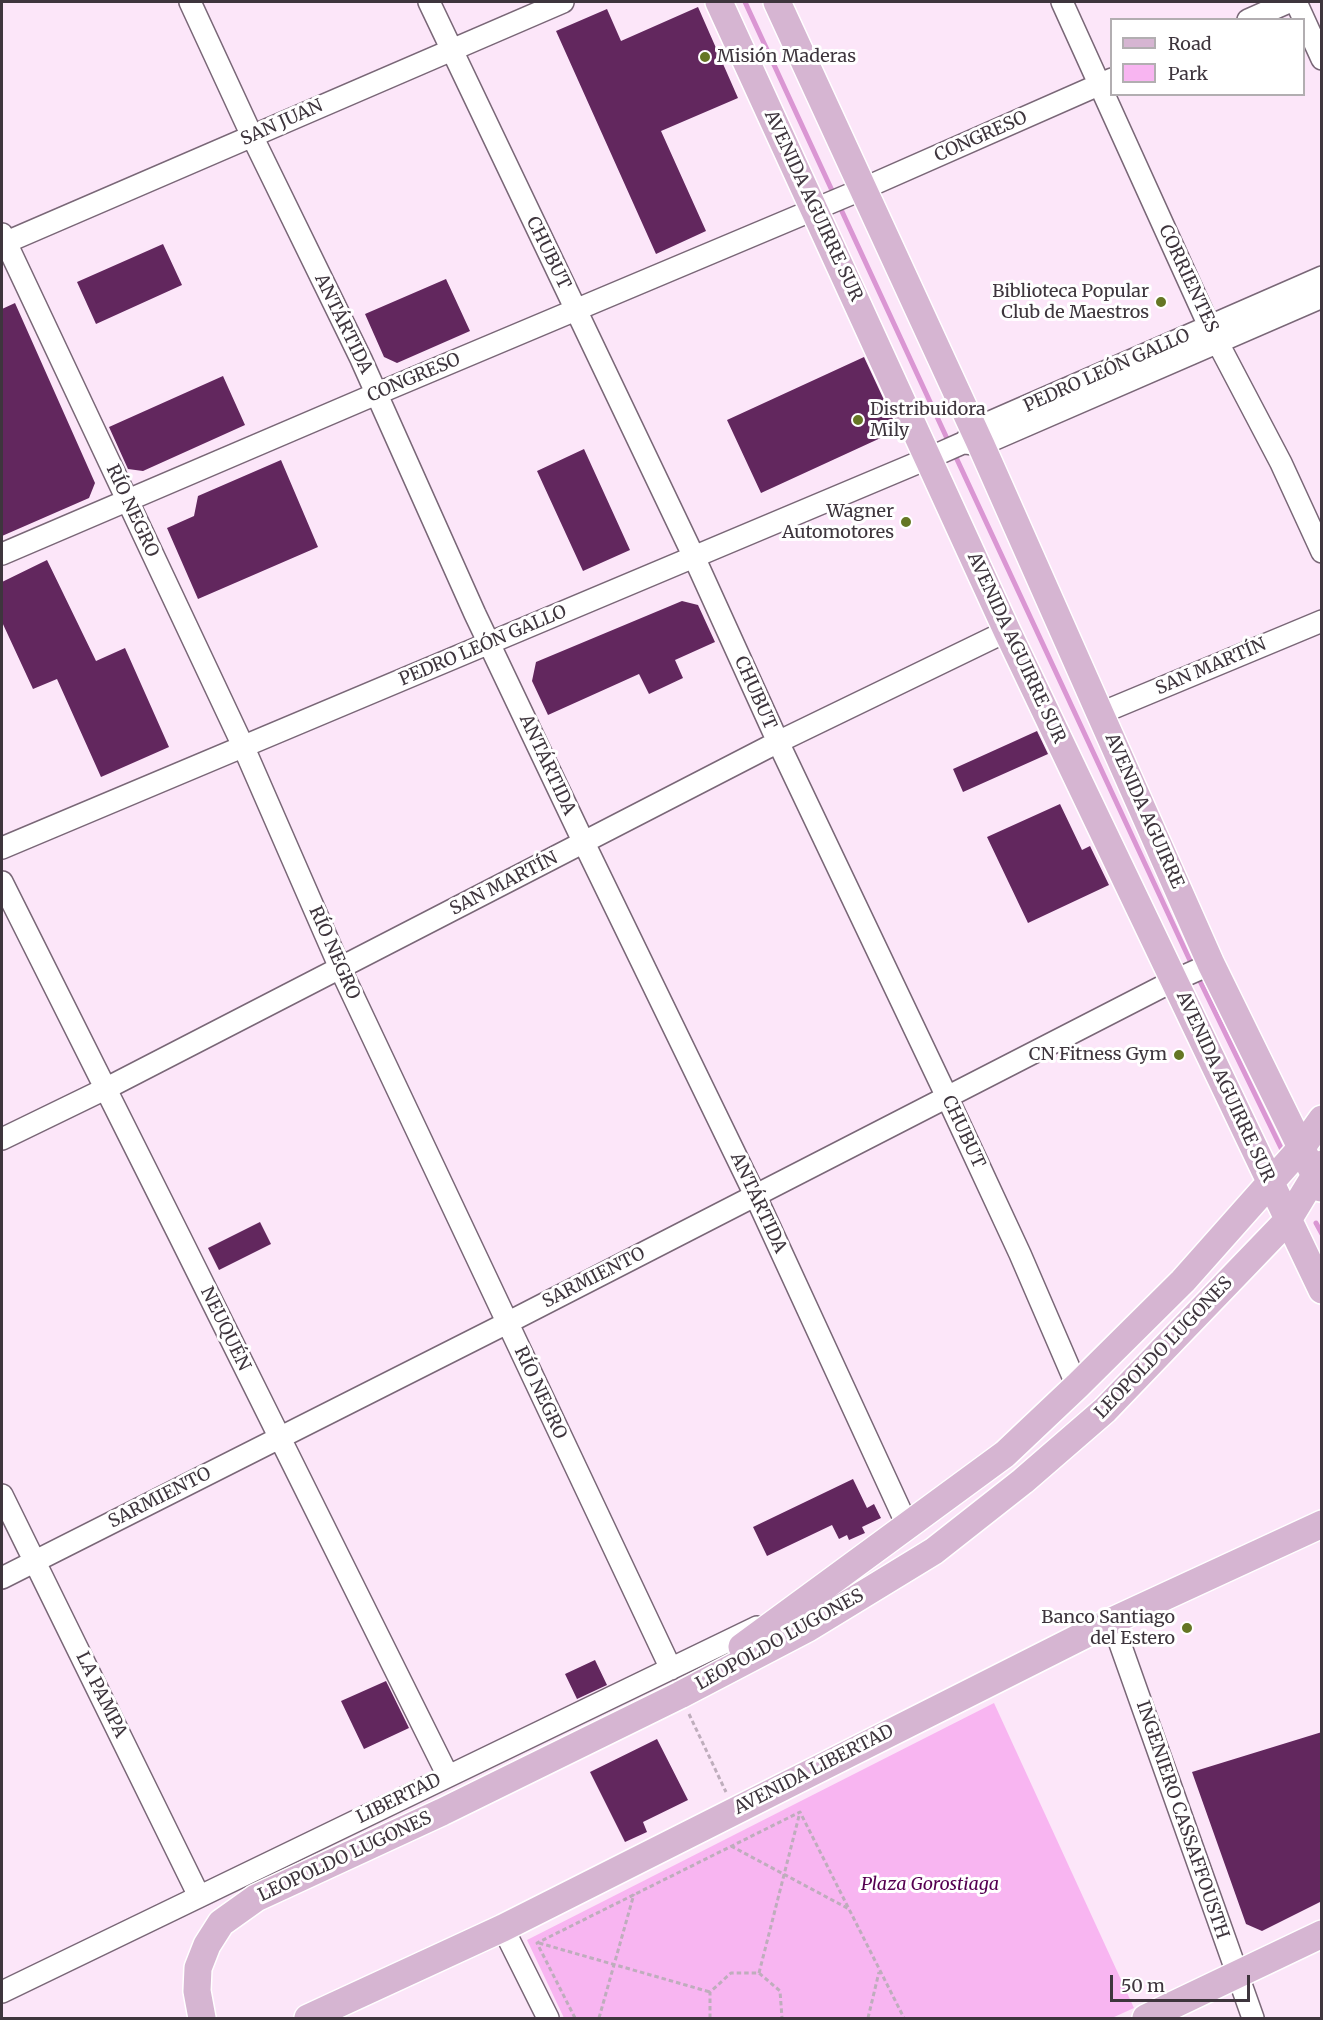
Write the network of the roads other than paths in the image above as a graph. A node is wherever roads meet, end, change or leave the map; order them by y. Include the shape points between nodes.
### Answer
1 (190, 2) edge
2 (429, 2) edge
3 (563, 2) edge
4 (719, 2) edge
5 (777, 2) edge
6 (1062, 2) edge
7 (1289, 2) edge
8 (1296, 2) edge
9 (1253, 18) edge
10 (1303, 18) edge
11 (1305, 21) edge
12 (450, 49) junction
13 (1322, 58) edge
14 (1106, 82) edge
15 (1112, 96) edge
16 (252, 136) junction
17 (857, 192) junction
18 (821, 207) junction
19 (3, 240) edge
20 (1322, 277) edge
21 (1322, 297) edge
22 (576, 310) junction
23 (1213, 334) junction
24 (376, 394) junction
25 (973, 439) junction
26 (933, 457) junction
27 (127, 501) junction
28 (1322, 552) edge
29 (2, 554) edge
30 (694, 557) junction
31 (1322, 621) edge
32 (1007, 631) junction
33 (489, 643) junction
34 (1101, 713) junction
35 (778, 742) junction
36 (244, 748) junction
37 (584, 843) junction
38 (2, 848) edge
39 (2, 882) edge
40 (340, 968) junction
41 (1193, 972) junction
42 (107, 1088) junction
43 (947, 1097) junction
44 (1322, 1119) edge
45 (2, 1139) edge
46 (1315, 1169) edge
47 (1270, 1183) junction
48 (755, 1195) junction
49 (1288, 1220) junction
50 (1322, 1290) edge
51 (507, 1323) junction
52 (1077, 1386) junction
53 (278, 1438) junction
54 (2, 1495) edge
55 (1322, 1524) edge
56 (908, 1527) junction
57 (35, 1560) junction
58 (2, 1578) edge
59 (798, 1607) junction
60 (1112, 1621) junction
61 (671, 1669) junction
62 (615, 1726) junction
63 (448, 1776) junction
64 (199, 1896) junction
65 (503, 1928) junction
66 (1322, 1934) edge
67 (1237, 1975) junction
68 (2, 1992) edge
69 (202, 2019) edge
70 (308, 2019) edge
71 (548, 2019) edge
72 (1146, 2019) edge
73 (1253, 2019) edge

1 - 16 street, ANTÁRTIDA
2 - 12 street, CHUBUT
3 - 12 street, SAN JUAN
4 - 18 main road, AVENIDA AGUIRRE SUR
5 - 17 main road
6 - 14 street, CORRIENTES
7 - 9 street
8 - 10 street
11 - 13 street
12 - 16 street, SAN JUAN
12 - 22 street, CHUBUT
14 - 17 street, CONGRESO
15 - 23 street, CORRIENTES
16 - 19 street, SAN JUAN
16 - 24 street, ANTÁRTIDA
17 - 18 street, CONGRESO
17 - 25 main road
18 - 22 street, CONGRESO
18 - 26 main road, AVENIDA AGUIRRE SUR
19 - 27 street, RÍO NEGRO
20 - 23 street, PEDRO LEÓN GALLO
21 - 23 street, PEDRO LEÓN GALLO
22 - 24 street, CONGRESO
22 - 30 street, CHUBUT
23 - 25 street, PEDRO LEÓN GALLO
23 - 28 street, CORRIENTES via 1281,463
24 - 27 street, CONGRESO
24 - 33 street, ANTÁRTIDA
25 - 26 street, PEDRO LEÓN GALLO
25 - 34 main road, AVENIDA AGUIRRE
26 - 30 street, PEDRO LEÓN GALLO
26 - 32 main road, AVENIDA AGUIRRE SUR
27 - 29 street, CONGRESO
27 - 36 street, RÍO NEGRO
30 - 33 street, PEDRO LEÓN GALLO
30 - 35 street, CHUBUT
31 - 34 street, SAN MARTÍN
32 - 35 street, SAN MARTÍN
32 - 41 main road, AVENIDA AGUIRRE SUR
33 - 36 street, PEDRO LEÓN GALLO
33 - 37 street, ANTÁRTIDA
34 - 41 main road, AVENIDA AGUIRRE
35 - 37 street, SAN MARTÍN
35 - 43 street, CHUBUT
36 - 38 street, PEDRO LEÓN GALLO
36 - 40 street, RÍO NEGRO
37 - 40 street, SAN MARTÍN
37 - 48 street, ANTÁRTIDA
39 - 42 street, NEUQUÉN
40 - 42 street, SAN MARTÍN
40 - 51 street, RÍO NEGRO
41 - 43 street, SARMIENTO
41 - 46 main road, AVENIDA AGUIRRE
41 - 47 main road, AVENIDA AGUIRRE SUR
42 - 45 street, SAN MARTÍN
42 - 53 street, NEUQUÉN
43 - 48 street, SARMIENTO
43 - 52 street, CHUBUT
44 - 46 main road, LEOPOLDO LUGONES
46 - 47 main road, LEOPOLDO LUGONES
46 - 49 main road, LEOPOLDO LUGONES
47 - 49 main road, AVENIDA AGUIRRE SUR
47 - 52 main road, LEOPOLDO LUGONES via 1183,1281
48 - 51 street, SARMIENTO
48 - 56 street, ANTÁRTIDA
49 - 50 main road, AVENIDA AGUIRRE SUR
49 - 62 main road, LEOPOLDO LUGONES via 1106,1410 943,1544 808,1628
51 - 53 street, SARMIENTO
51 - 61 street, RÍO NEGRO
52 - 56 main road, LEOPOLDO LUGONES via 1005,1454
53 - 57 street, SARMIENTO
53 - 63 street, NEUQUÉN
54 - 57 street, LA PAMPA
55 - 60 main road, AVENIDA LIBERTAD
56 - 59 main road, LEOPOLDO LUGONES
57 - 58 street, SARMIENTO
57 - 64 street, LA PAMPA
59 - 61 street, LIBERTAD
59 - 62 main road, LEOPOLDO LUGONES via 740,1649
60 - 65 main road, AVENIDA LIBERTAD
60 - 67 street, INGENIERO CASSAFFOUSTH
61 - 63 street, LIBERTAD
62 - 69 main road, LEOPOLDO LUGONES via 256,1898 221,1923 207,1946 198,1968
63 - 64 street, LIBERTAD
64 - 68 street, LIBERTAD
65 - 70 main road, AVENIDA LIBERTAD
65 - 71 street
66 - 67 main road
67 - 72 main road
67 - 73 street, INGENIERO CASSAFFOUSTH

